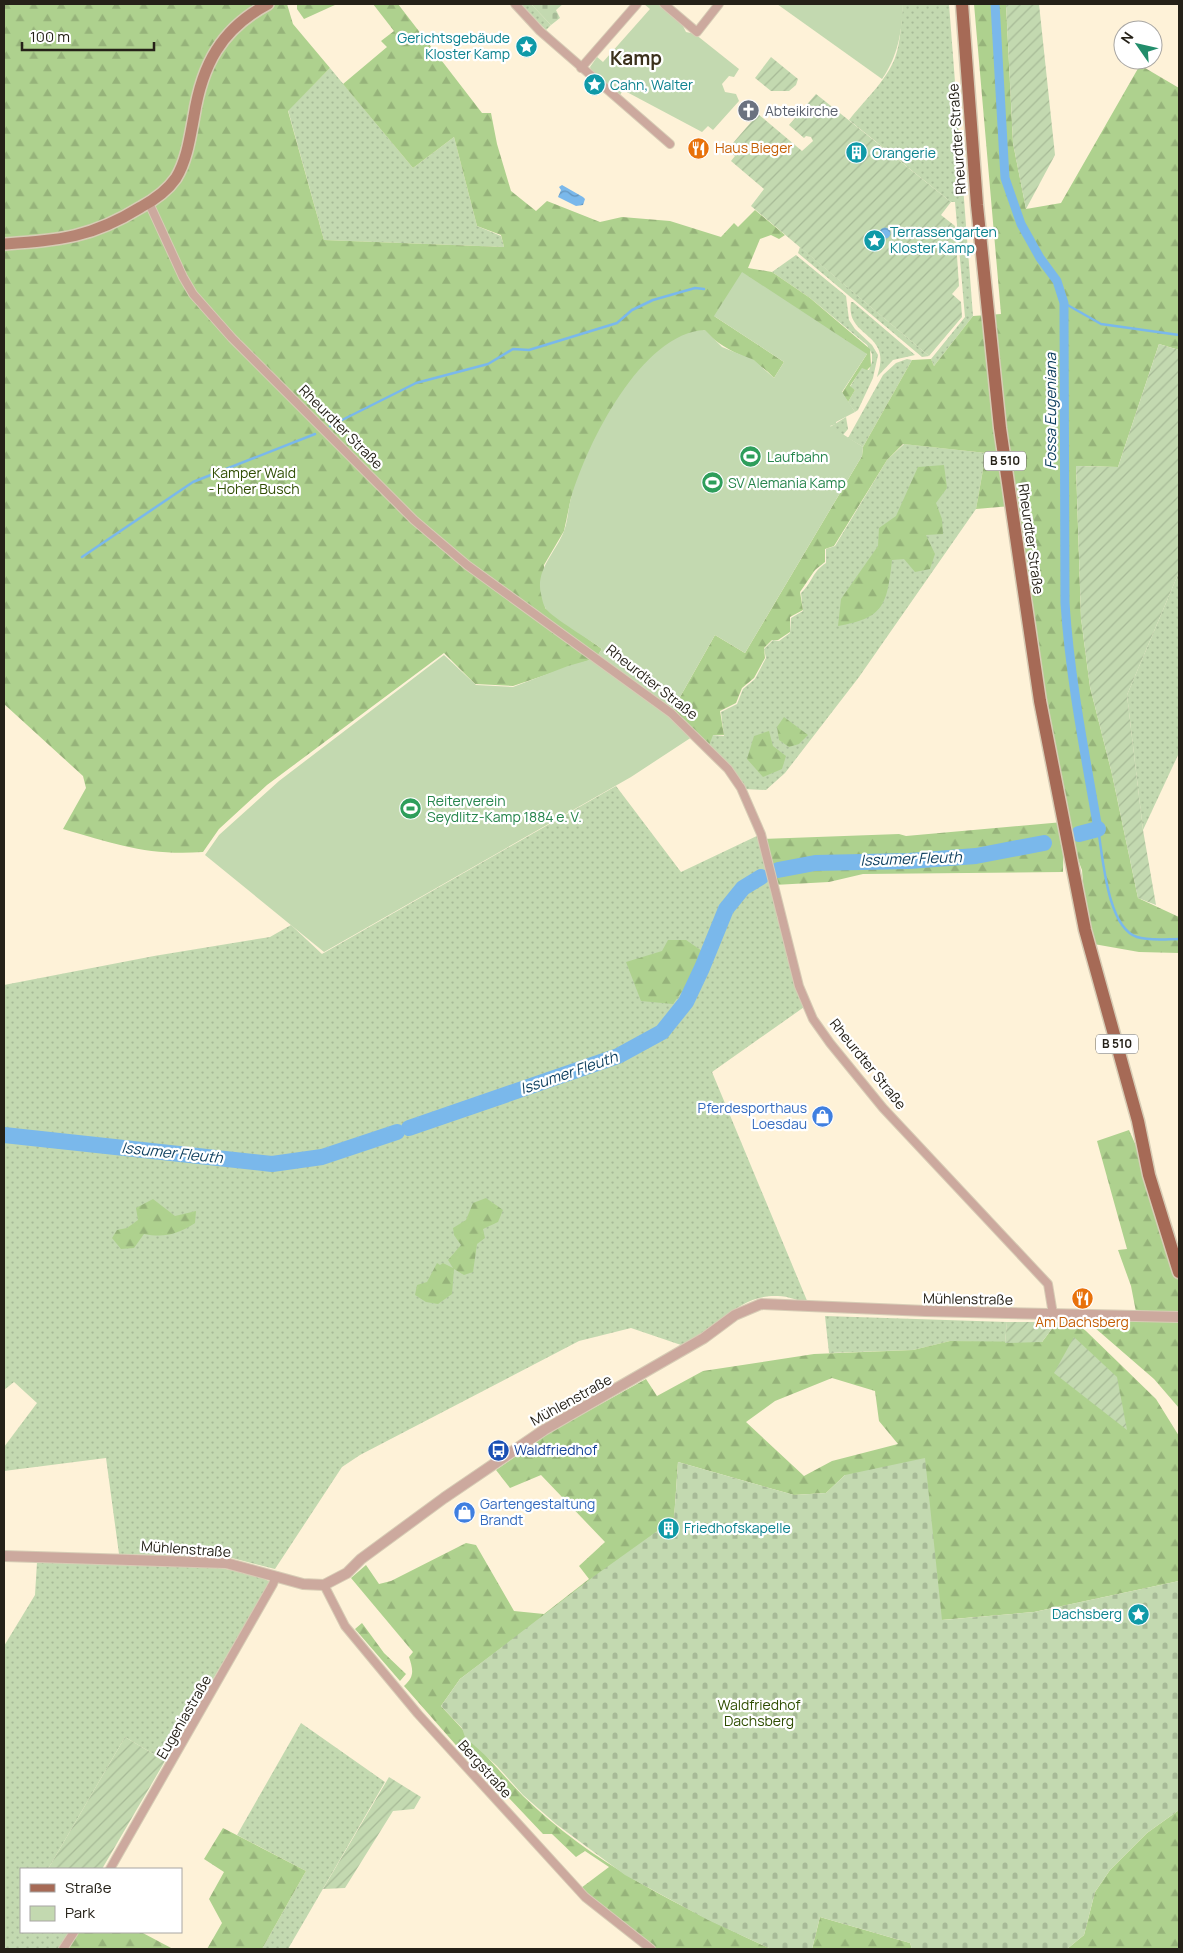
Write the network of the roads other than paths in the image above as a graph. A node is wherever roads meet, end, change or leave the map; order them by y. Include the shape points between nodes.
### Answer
1 (268, 4) edge
2 (515, 4) edge
3 (637, 4) edge
4 (664, 4) edge
5 (719, 4) edge
6 (962, 4) edge
7 (581, 68) junction
8 (670, 144) dead end
9 (149, 202) junction
10 (4, 244) edge
11 (1179, 1272) edge
12 (1053, 1314) junction
13 (1179, 1317) edge
14 (4, 1556) edge
15 (276, 1576) junction
16 (324, 1585) junction
17 (111, 1868) edge
18 (73, 1933) edge
19 (63, 1949) edge
20 (652, 1949) edge

1 - 9 main road via 224,37 206,69 183,162 176,178
2 - 7 street
3 - 7 street
4 - 5 street via 697,32
6 - 11 main road, Rheurdter Straße / B 510 via 977,205 1000,428 1040,701 1085,930
7 - 8 street
9 - 10 main road via 118,221 86,234
9 - 12 street, Rheurdter Straße via 182,277 193,294 232,338 386,493 467,565 671,713 728,769 741,788 761,834 799,986 813,1020 883,1108 1048,1284
12 - 13 street, Mühlenstraße
12 - 16 street, Mühlenstraße via 809,1307 772,1303 744,1309 697,1343 544,1430 444,1498 361,1559 347,1573
14 - 15 street, Mühlenstraße via 226,1563
15 - 16 street, Mühlenstraße via 303,1584
15 - 17 street, Eugeniastraße
16 - 20 street, Bergstraße via 345,1626 418,1714 585,1897
18 - 19 street

